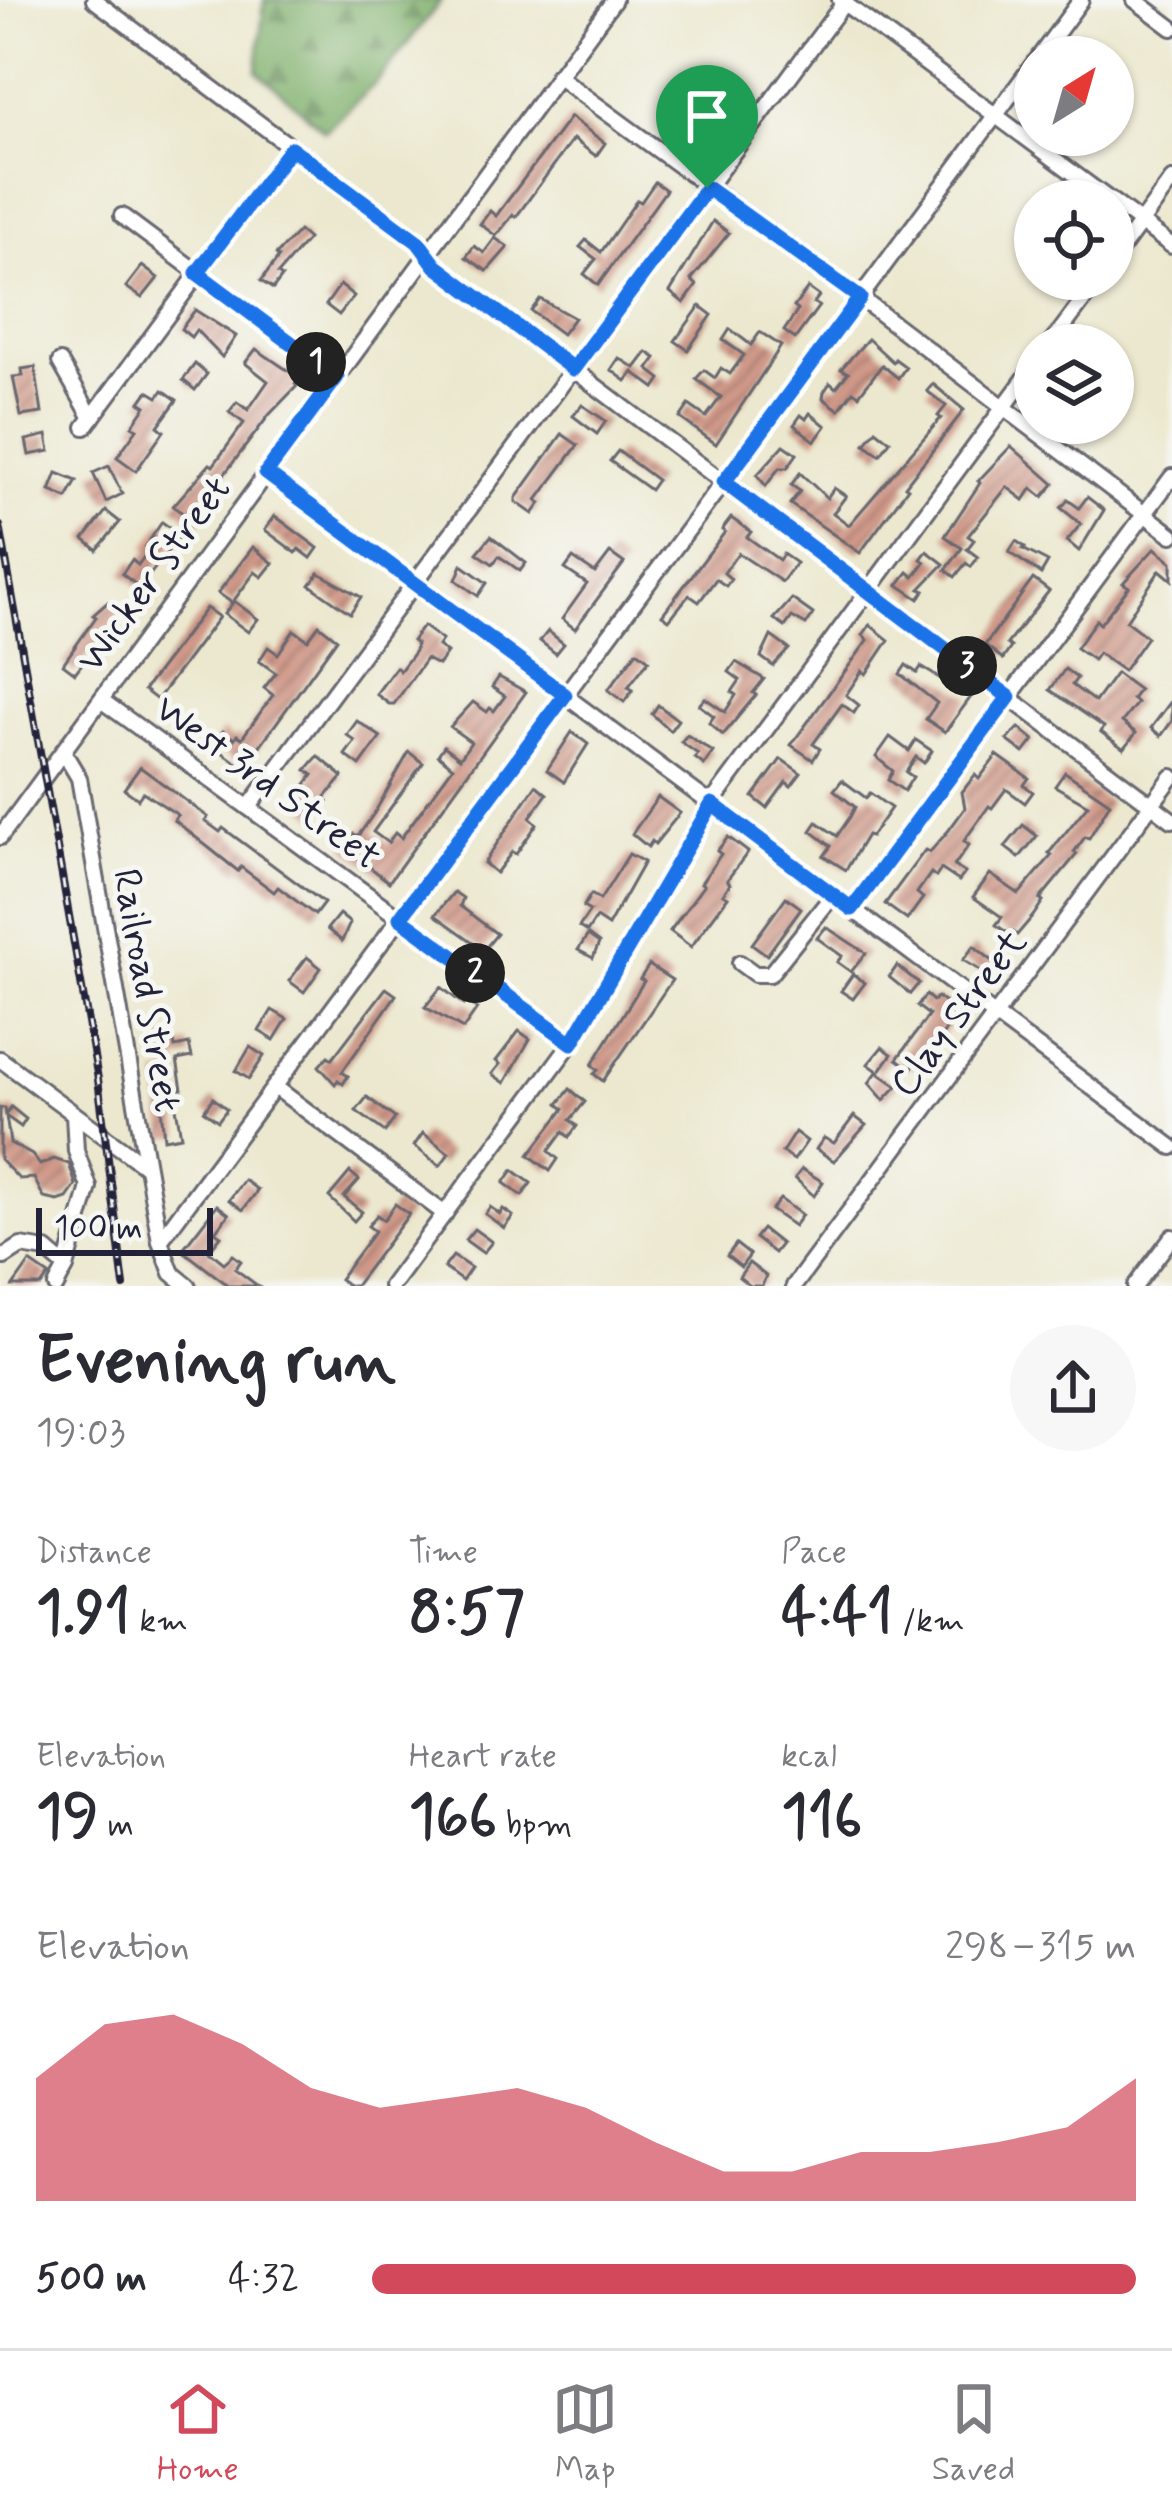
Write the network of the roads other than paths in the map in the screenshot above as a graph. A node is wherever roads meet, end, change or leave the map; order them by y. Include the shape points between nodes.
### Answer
1 (94, 0) edge
2 (614, 0) edge
3 (1082, 0) edge
4 (1135, 0) edge
5 (843, 1) edge
6 (1172, 28) edge
7 (1055, 36) edge
8 (556, 76) junction
9 (1014, 91) edge
10 (996, 116) junction
11 (291, 148) junction
12 (1082, 180) edge
13 (1172, 180) edge
14 (707, 188) junction
15 (122, 216) dead end
16 (1134, 218) edge
17 (1140, 223) junction
18 (1134, 231) edge
19 (1172, 246) edge
20 (426, 252) junction
21 (197, 273) junction
22 (860, 298) junction
23 (60, 362) dead end
24 (573, 369) junction
25 (337, 377) junction
26 (1014, 394) edge
27 (1005, 406) junction
28 (266, 473) junction
29 (1172, 477) edge
30 (724, 482) junction
31 (1145, 514) junction
32 (1172, 535) edge
33 (415, 583) junction
34 (868, 591) junction
35 (565, 695) junction
36 (1009, 697) junction
37 (101, 700) junction
38 (64, 753) junction
39 (1172, 777) edge
40 (712, 804) junction
41 (1152, 805) junction
42 (249, 807) junction
43 (1172, 820) edge
44 (0, 837) edge
45 (833, 895) junction
46 (852, 909) junction
47 (400, 918) junction
48 (740, 963) dead end
49 (996, 1016) junction
50 (572, 1043) junction
51 (0, 1059) edge
52 (275, 1087) junction
53 (74, 1114) junction
54 (1172, 1147) edge
55 (146, 1166) junction
56 (445, 1214) junction
57 (1172, 1237) edge
58 (160, 1241) junction
59 (4, 1257) dead end
60 (66, 1267) junction
61 (56, 1286) edge
62 (188, 1286) edge
63 (391, 1286) edge
64 (794, 1286) edge
65 (1136, 1286) edge

1 - 11 street
2 - 8 street, Wicker Street
3 - 7 street
4 - 6 street
5 - 10 street
5 - 14 street
8 - 14 street
8 - 20 street, Wicker Street
9 - 10 street
10 - 12 street
10 - 22 street
11 - 20 street
11 - 21 street
13 - 17 street
14 - 22 street
14 - 24 street
15 - 21 street
16 - 17 street
17 - 18 street
17 - 19 street
20 - 24 street
20 - 25 street, Wicker Street
21 - 23 street via 89,422
21 - 25 street
22 - 27 street
22 - 30 street
24 - 30 street
24 - 33 street
25 - 28 street, Wicker Street
26 - 27 street
27 - 31 street
27 - 34 street
28 - 33 street
28 - 37 street, Wicker Street
29 - 31 street
30 - 34 street
30 - 35 street
31 - 32 street
31 - 36 street
33 - 35 street
33 - 42 street
34 - 36 street
34 - 40 street
35 - 40 street
35 - 47 street
36 - 41 street
36 - 46 street
37 - 38 street, Wicker Street
37 - 42 street, West 3rd Street
38 - 44 street, Wicker Street
38 - 55 street, Railroad Street via 80,778
39 - 41 street, Clay Street
40 - 45 street
40 - 50 street
41 - 43 street
41 - 49 street, Clay Street
42 - 47 street, West 3rd Street
45 - 46 street
45 - 48 street via 770,974
46 - 49 street
47 - 50 street, West 3rd Street
47 - 52 street
49 - 54 street
49 - 64 street, Clay Street
50 - 56 street
51 - 53 street
52 - 56 street
52 - 58 street
53 - 55 street
53 - 60 street via 89,1187
55 - 58 street, Railroad Street
56 - 63 street
57 - 65 street
58 - 62 street via 172,1273
59 - 60 street via 21,1246 46,1250
60 - 61 street

